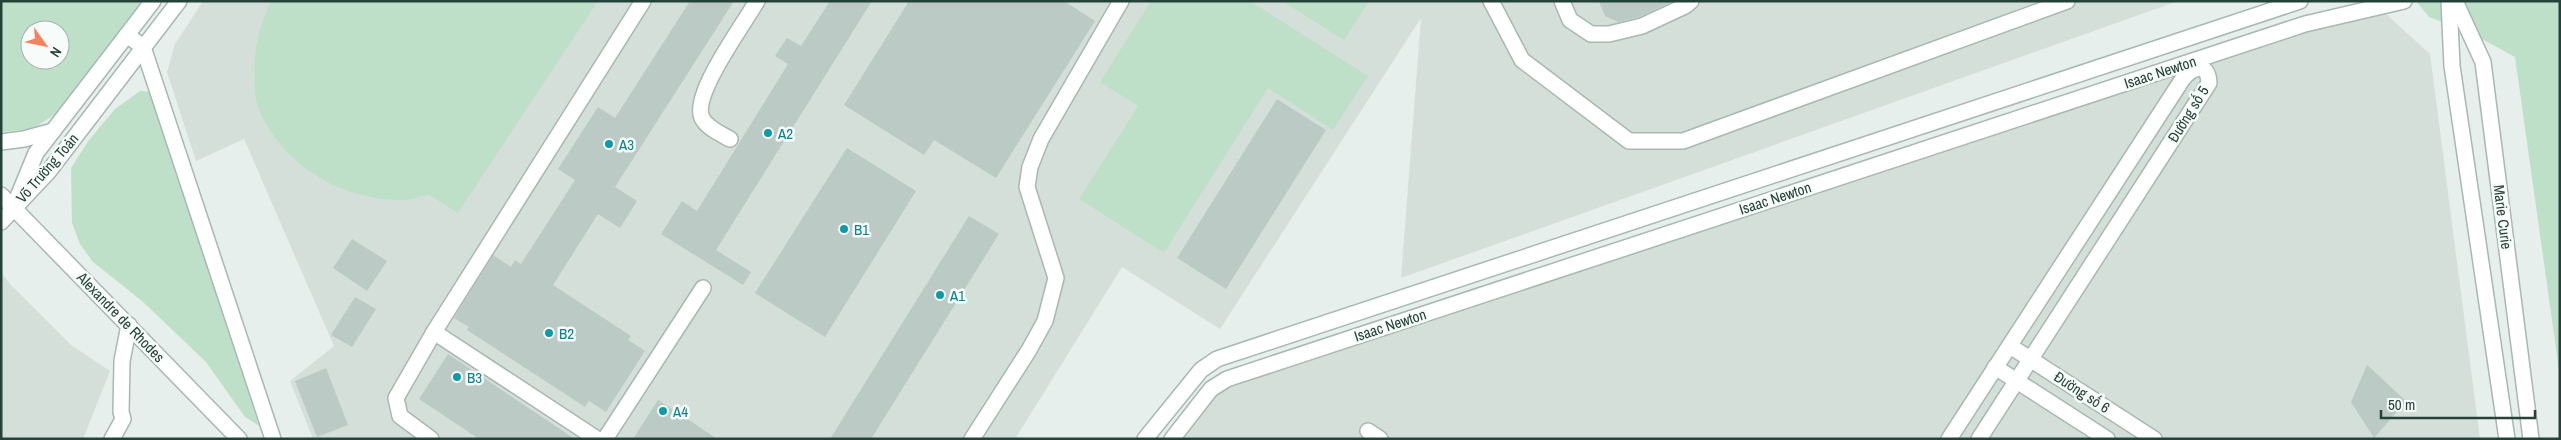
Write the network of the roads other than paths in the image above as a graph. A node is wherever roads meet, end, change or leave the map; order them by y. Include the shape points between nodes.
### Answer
1 (153, 1) edge
2 (178, 1) edge
3 (643, 1) edge
4 (758, 1) edge
5 (1121, 1) edge
6 (1491, 1) edge
7 (1562, 1) edge
8 (1691, 1) edge
9 (2067, 1) edge
10 (2300, 1) edge
11 (2404, 1) edge
12 (2449, 1) edge
13 (2455, 1) edge
14 (127, 35) junction
15 (143, 47) junction
16 (53, 131) junction
17 (730, 139) dead end
18 (1, 142) edge
19 (1, 195) edge
20 (14, 207) junction
21 (1, 222) edge
22 (703, 288) dead end
23 (128, 325) junction
24 (434, 332) junction
25 (2010, 346) junction
26 (2030, 359) junction
27 (1995, 368) junction
28 (2016, 381) junction
29 (112, 439) edge
30 (240, 439) edge
31 (273, 439) edge
32 (431, 439) edge
33 (597, 439) edge
34 (605, 439) edge
35 (972, 439) edge
36 (1145, 439) edge
37 (1172, 439) edge
38 (1949, 439) edge
39 (1979, 439) edge
40 (2107, 439) edge
41 (2154, 439) edge
42 (2507, 439) edge
43 (2532, 439) edge

1 - 14 street, Võ Trường Toản
2 - 15 street, Võ Trường Toản
3 - 24 street
4 - 17 street via 712,74 701,99 702,118 706,124
5 - 35 street via 1041,138 1030,167 1027,187 1056,278 1045,321
6 - 9 street via 1522,60 1629,141 1683,141
7 - 8 street via 1570,20 1591,34 1609,34 1642,26
10 - 36 street, Isaac Newton via 1217,359 1201,370
11 - 37 street, Isaac Newton via 2305,24 1227,378 1211,389
12 - 42 street, Marie Curie via 2452,66
13 - 43 street, Marie Curie via 2483,62
14 - 15 street
14 - 16 street, Võ Trường Toản
15 - 20 street, Võ Trường Toản via 49,171
15 - 31 street
16 - 18 street
16 - 20 street, Võ Trường Toản via 36,153
19 - 20 street, Alexandre de Rhodes
20 - 21 street
20 - 23 street, Alexandre de Rhodes
22 - 34 street
23 - 29 street via 122,361 123,419
23 - 30 street, Alexandre de Rhodes
24 - 32 street via 396,398 400,416
24 - 33 street
25 - 26 street, Đường số 6
25 - 26 street, Đường số 5 via 2182,80 2189,71 2203,70 2209,83
25 - 27 street, Đường số 5
26 - 28 street, Đường số 5
26 - 41 street, Đường số 6
27 - 28 street, Đường số 6
27 - 38 street, Đường số 5
28 - 39 street, Đường số 5
28 - 40 street, Đường số 6

